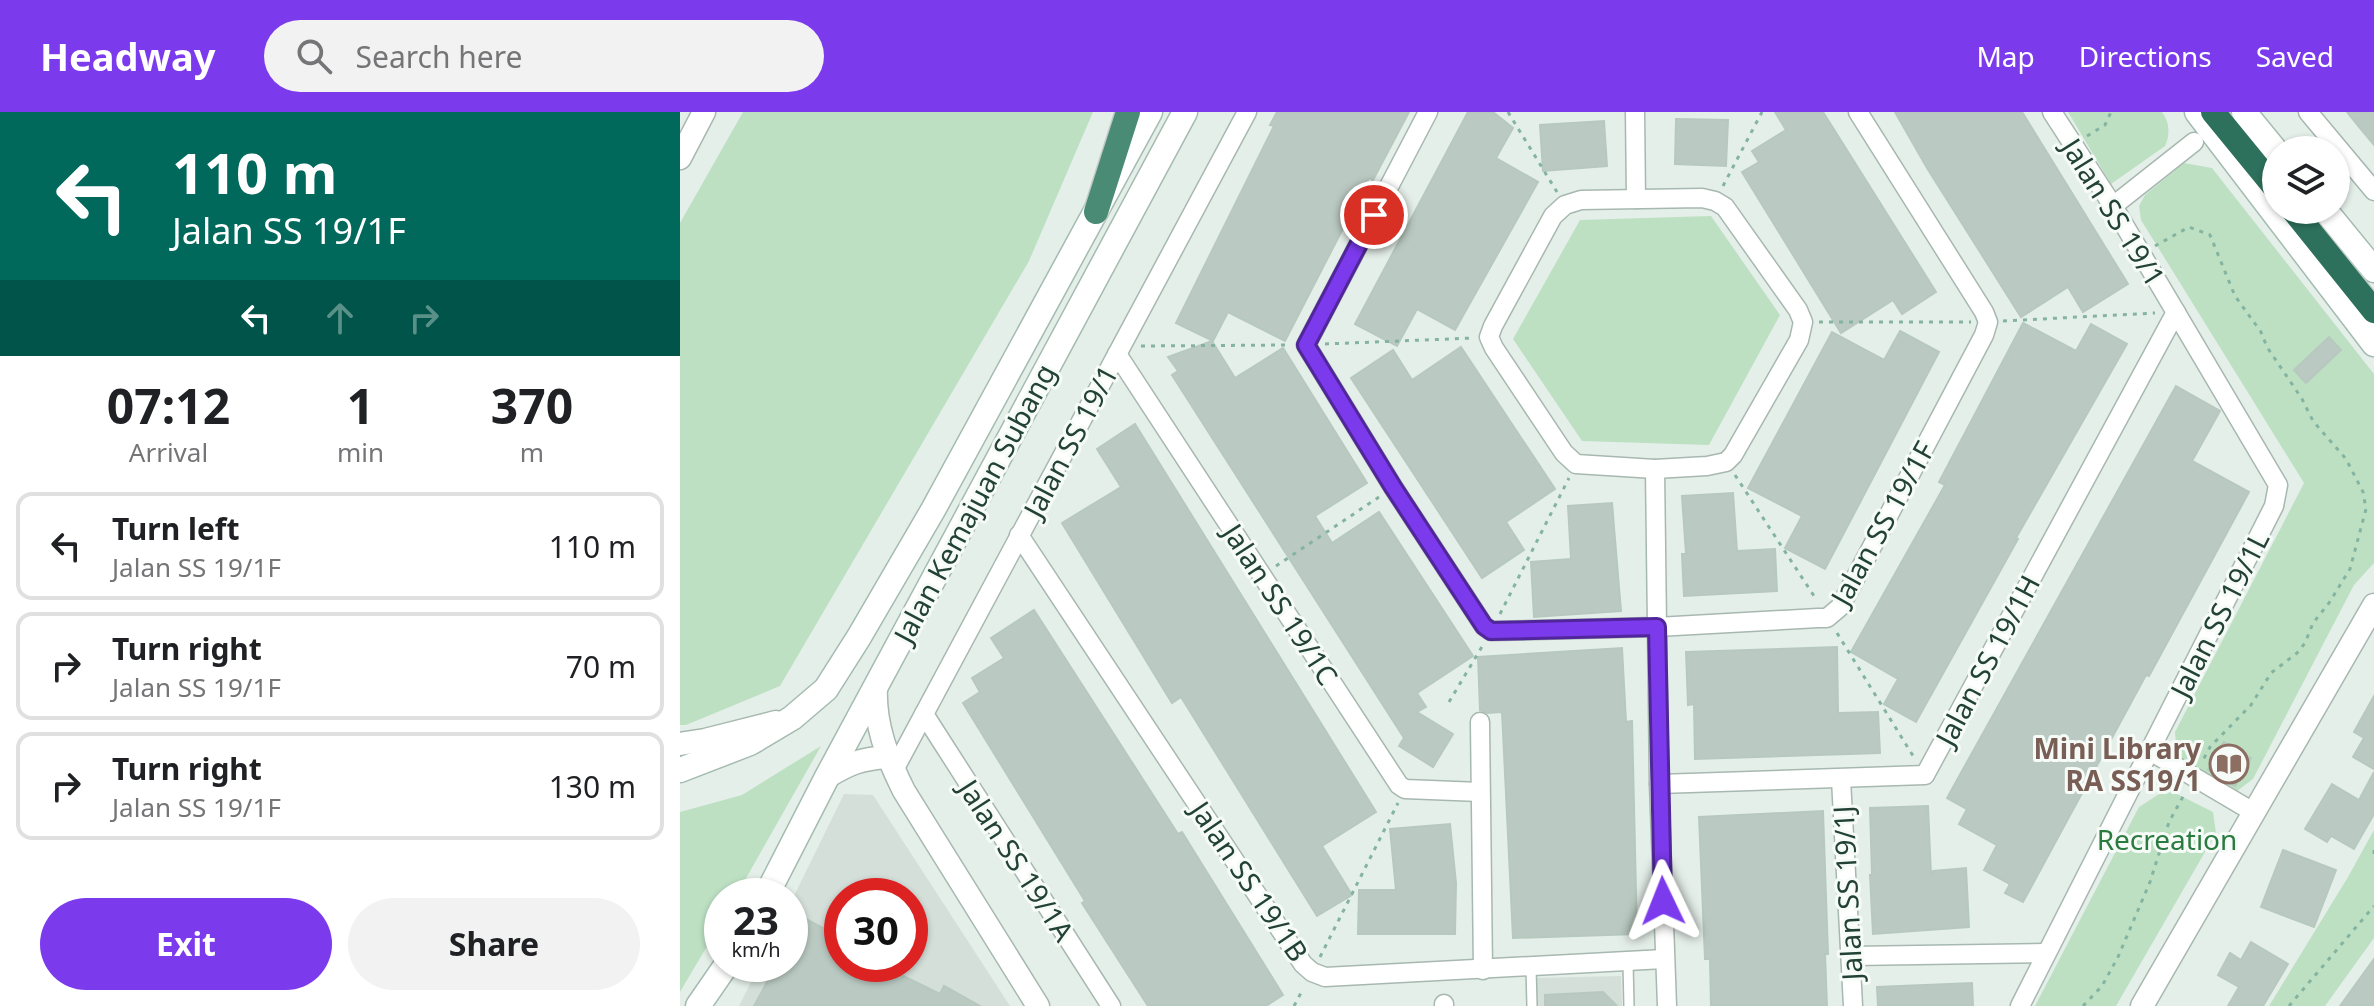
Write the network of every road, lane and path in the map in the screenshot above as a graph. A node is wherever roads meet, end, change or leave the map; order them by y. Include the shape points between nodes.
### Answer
1 (704, 112) edge
2 (1128, 112) edge
3 (1150, 112) edge
4 (1185, 112) edge
5 (1247, 112) edge
6 (1428, 112) edge
7 (1508, 112) edge
8 (1635, 112) edge
9 (1762, 112) edge
10 (1858, 112) edge
11 (2052, 112) edge
12 (2111, 112) edge
13 (2197, 112) edge
14 (2213, 112) edge
15 (2244, 112) edge
16 (2308, 112) edge
17 (2264, 136) edge
18 (2084, 138) dead end
19 (2194, 142) dead end
20 (681, 153) edge
21 (2262, 172) edge
22 (2374, 191) edge
23 (1636, 199) junction
24 (1715, 201) junction
25 (1565, 205) junction
26 (2113, 206) junction
27 (1096, 212) junction
28 (2304, 224) edge
29 (2336, 224) edge
30 (2374, 270) edge
31 (2374, 311) edge
32 (2176, 312) junction
33 (2374, 344) edge
34 (1117, 354) junction
35 (1576, 464) junction
36 (1655, 469) junction
37 (1393, 487) junction
38 (1019, 535) junction
39 (1262, 575) junction
40 (2374, 605) edge
41 (1657, 627) junction
42 (1491, 631) junction
43 (876, 686) junction
44 (1449, 702) dead end
45 (924, 714) junction
46 (792, 718) junction
47 (1480, 722) dead end
48 (680, 744) edge
49 (2150, 751) junction
50 (890, 763) junction
51 (680, 770) edge
52 (827, 777) junction
53 (1841, 779) junction
54 (1659, 784) junction
55 (1405, 789) junction
56 (1480, 792) junction
57 (2255, 813) junction
58 (775, 878) edge
59 (2374, 906) edge
60 (2046, 953) junction
61 (1852, 956) junction
62 (1664, 959) junction
63 (1628, 963) junction
64 (1531, 968) junction
65 (1483, 970) junction
66 (1312, 972) junction
67 (716, 982) edge
68 (720, 982) edge
69 (698, 1006) edge
70 (709, 1006) edge
71 (1038, 1006) edge
72 (1111, 1006) edge
73 (1294, 1006) edge
74 (1532, 1006) edge
75 (1629, 1006) edge
76 (1667, 1006) edge
77 (1853, 1006) edge
78 (2020, 1006) edge
79 (2142, 1006) edge
80 (2289, 1006) edge

1 - 20 street
2 - 27 highway
3 - 27 main road, Jalan Kemajuan Subang
4 - 43 main road, Jalan Kemajuan Subang
5 - 34 street, Jalan SS 19/1
6 - 37 street via 1306,345
7 - 25 path
8 - 23 street
9 - 24 path
10 - 41 street, Jalan SS 19/1F via 1984,312 1984,335 1840,607 1827,618
11 - 26 street, Jalan SS 19/1
12 - 18 path via 2105,125
13 - 33 main road
14 - 21 highway
15 - 17 main road
16 - 22 street
19 - 26 street
23 - 24 street
23 - 25 street
24 - 36 street via 1725,207 1798,310 1803,322 1799,340 1726,462
25 - 35 street via 1553,216 1489,337
26 - 32 street, Jalan SS 19/1
27 - 46 main road, Jalan Kemajuan Subang via 859,637 826,689
28 - 31 highway
29 - 30 main road
32 - 49 street, Jalan SS 19/1L via 2278,485 2274,506
32 - 53 street, Jalan SS 19/1H via 1925,775
34 - 38 street, Jalan SS 19/1
34 - 39 street, Jalan SS 19/1C
35 - 36 street
35 - 42 path
36 - 41 street
37 - 39 path
37 - 42 street
38 - 45 street, Jalan SS 19/1
38 - 66 street, Jalan SS 19/1B
39 - 55 street, Jalan SS 19/1C
40 - 57 street
41 - 42 street, Jalan SS 19/1F
41 - 54 street
42 - 44 path
43 - 50 street via 875,706
43 - 52 main road, Jalan Kemajuan Subang
45 - 50 street, Jalan SS 19/1
45 - 72 street, Jalan SS 19/1A
46 - 48 street
46 - 51 main road, Jalan Kemajuan Subang via 750,743
47 - 56 street
49 - 57 street
49 - 60 street, Jalan SS 19/1L
50 - 52 street via 864,758
50 - 71 street
52 - 58 main road, Jalan Kemajuan Subang
53 - 54 street, Jalan SS 19/1H
53 - 61 street, Jalan SS 19/1J
54 - 62 street
55 - 56 street
55 - 66 path
56 - 65 street
57 - 79 street
59 - 80 path
60 - 61 street
60 - 78 street, Jalan SS 19/1L
61 - 77 street, Jalan SS 19/1J
62 - 63 street, Jalan SS 19/1B
62 - 76 street
63 - 64 street, Jalan SS 19/1B
63 - 75 lane
64 - 65 street, Jalan SS 19/1B
64 - 74 lane
65 - 66 street, Jalan SS 19/1B via 1325,977
66 - 73 path
67 - 69 main road
68 - 70 street

